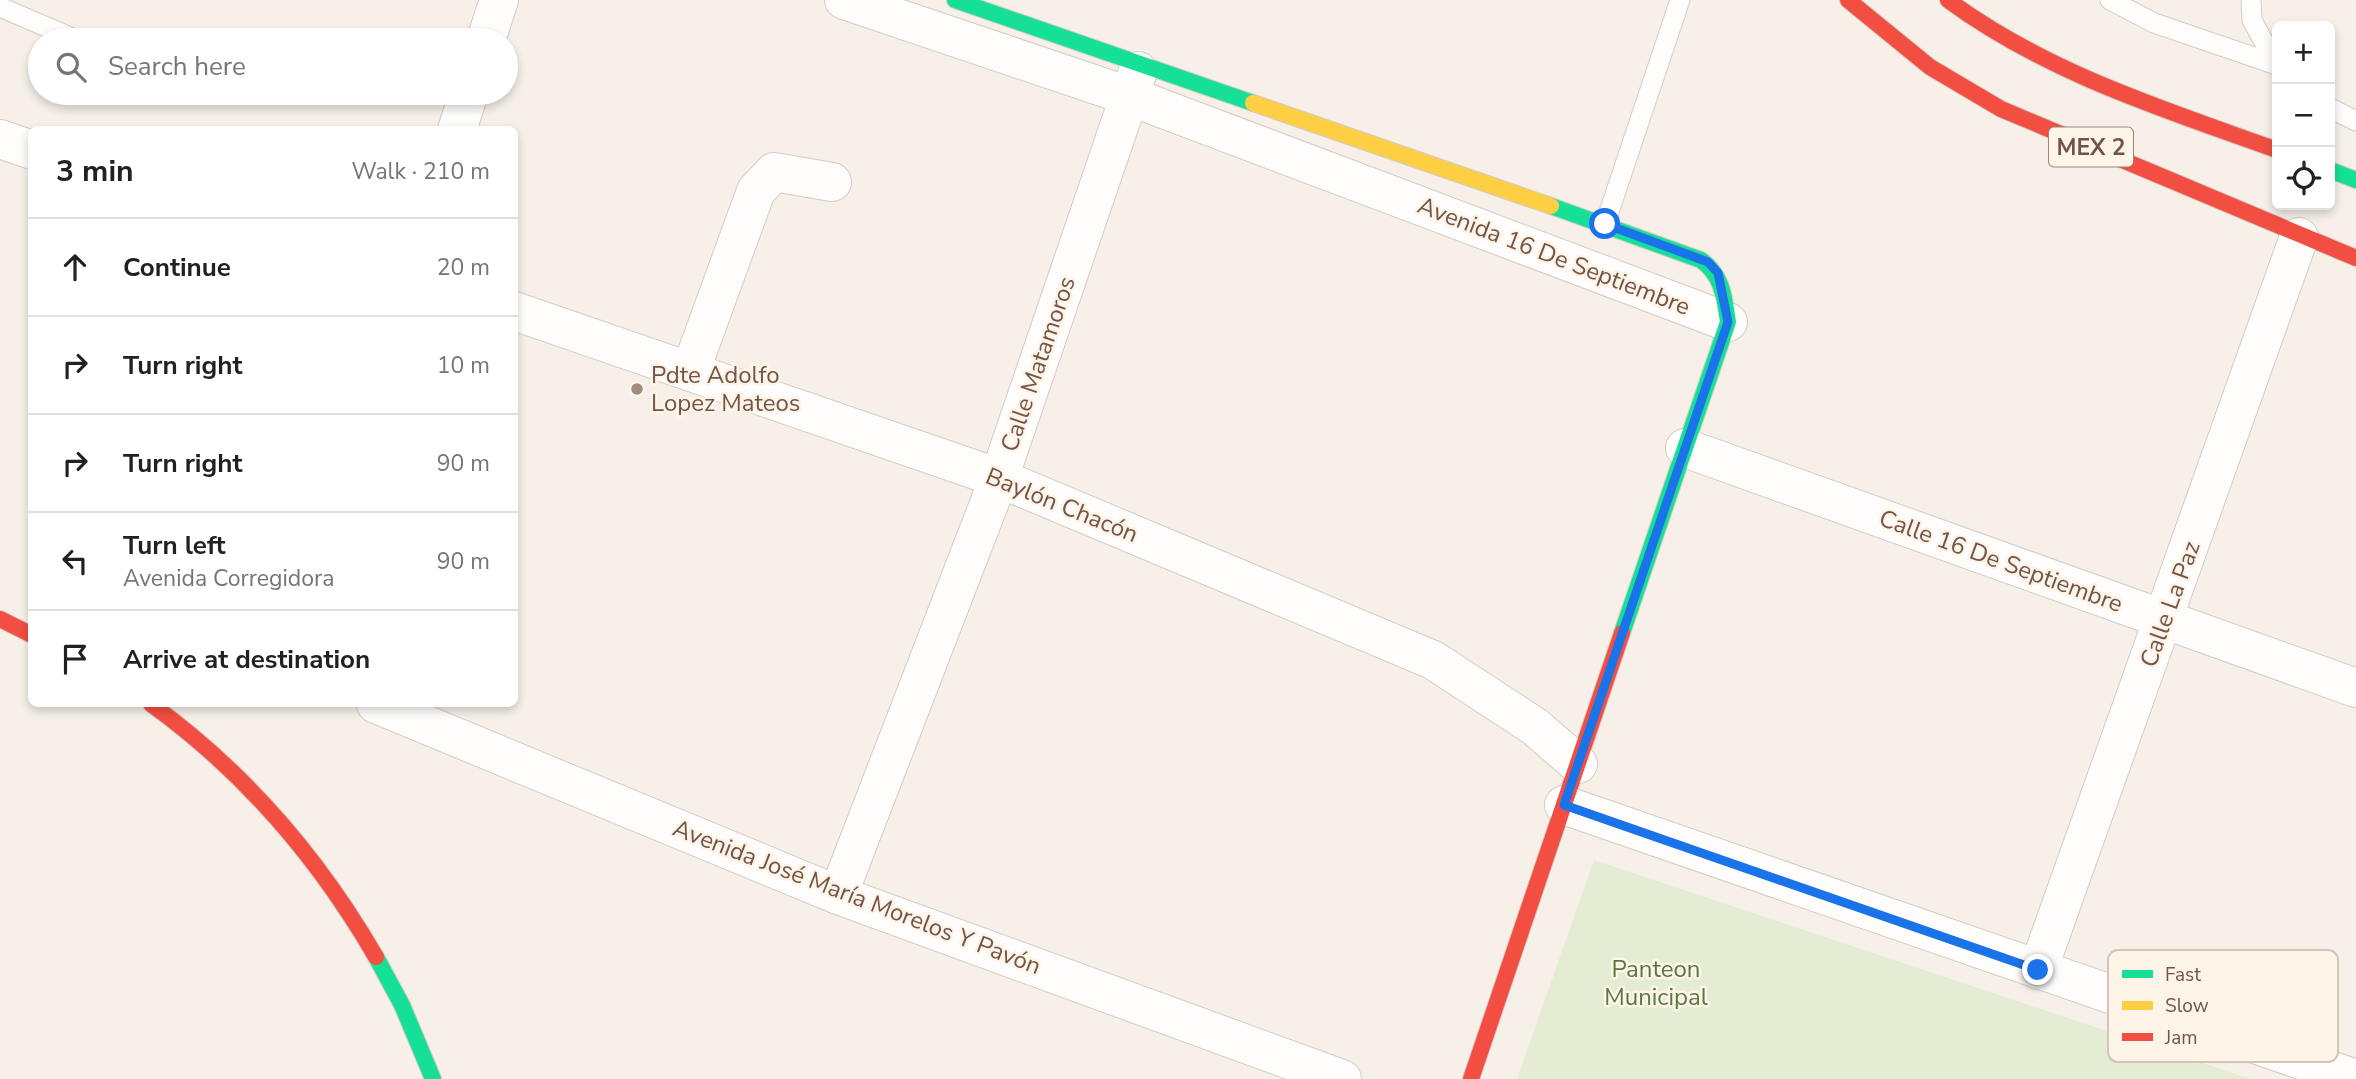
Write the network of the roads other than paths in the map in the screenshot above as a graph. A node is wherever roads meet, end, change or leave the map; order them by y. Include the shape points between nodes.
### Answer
1 (499, 0) edge
2 (844, 0) edge
3 (955, 0) edge
4 (1680, 0) edge
5 (1847, 0) edge
6 (1948, 0) edge
7 (2110, 0) edge
8 (2251, 0) edge
9 (0, 7) edge
10 (49, 28) edge
11 (490, 28) edge
12 (2272, 57) edge
13 (2272, 64) edge
14 (1135, 81) junction
15 (465, 105) edge
16 (2335, 110) edge
17 (2356, 121) edge
18 (458, 126) edge
19 (0, 139) edge
20 (2272, 148) edge
21 (28, 149) edge
22 (2335, 172) edge
23 (2356, 180) edge
24 (832, 182) dead end
25 (1605, 224) junction
26 (2299, 237) junction
27 (2356, 258) edge
28 (518, 312) edge
29 (1728, 322) junction
30 (690, 372) junction
31 (1685, 448) junction
32 (999, 478) junction
33 (0, 619) edge
34 (2164, 620) junction
35 (28, 633) edge
36 (2356, 688) edge
37 (156, 707) edge
38 (383, 707) edge
39 (1578, 764) junction
40 (1564, 805) junction
41 (838, 895) junction
42 (2038, 970) junction
43 (2108, 994) edge
44 (2306, 1062) edge
45 (433, 1079) edge
46 (1342, 1079) edge
47 (1471, 1079) edge
48 (2356, 1079) edge

1 - 11 street
2 - 14 street, Avenida 16 De Septiembre
3 - 14 main road, Avenida 16 De Septiembre
4 - 25 lane
5 - 26 main road, MEX 2 via 1930,67 2001,108
6 - 20 main road, MEX 2 via 2015,44 2092,80
7 - 13 lane via 2154,23
8 - 12 lane via 2252,20
9 - 10 lane
14 - 25 main road, Avenida 16 De Septiembre
14 - 29 street, Avenida 16 De Septiembre
14 - 32 street, Calle Matamoros
15 - 18 street
16 - 17 lane
19 - 21 street
22 - 23 main road
24 - 30 street via 774,172 756,191
25 - 29 main road, Avenida 16 De Septiembre via 1708,262 1718,273
26 - 27 main road, MEX 2
26 - 34 street, Calle La Paz
28 - 30 street, Baylón Chacón
29 - 31 main road
30 - 32 street, Baylón Chacón
31 - 34 street, Calle 16 De Septiembre
31 - 39 main road
32 - 39 street, Baylón Chacón via 1433,660 1534,726
32 - 41 street, Calle Matamoros
33 - 35 main road
34 - 36 street, Calle 16 De Septiembre
34 - 42 street, Calle La Paz
37 - 45 main road via 261,797 332,884 391,983
38 - 41 street, Avenida José María Morelos Y Pavón
39 - 40 main road
40 - 42 street
40 - 47 main road
41 - 46 street, Avenida José María Morelos Y Pavón
42 - 43 street
44 - 48 street

